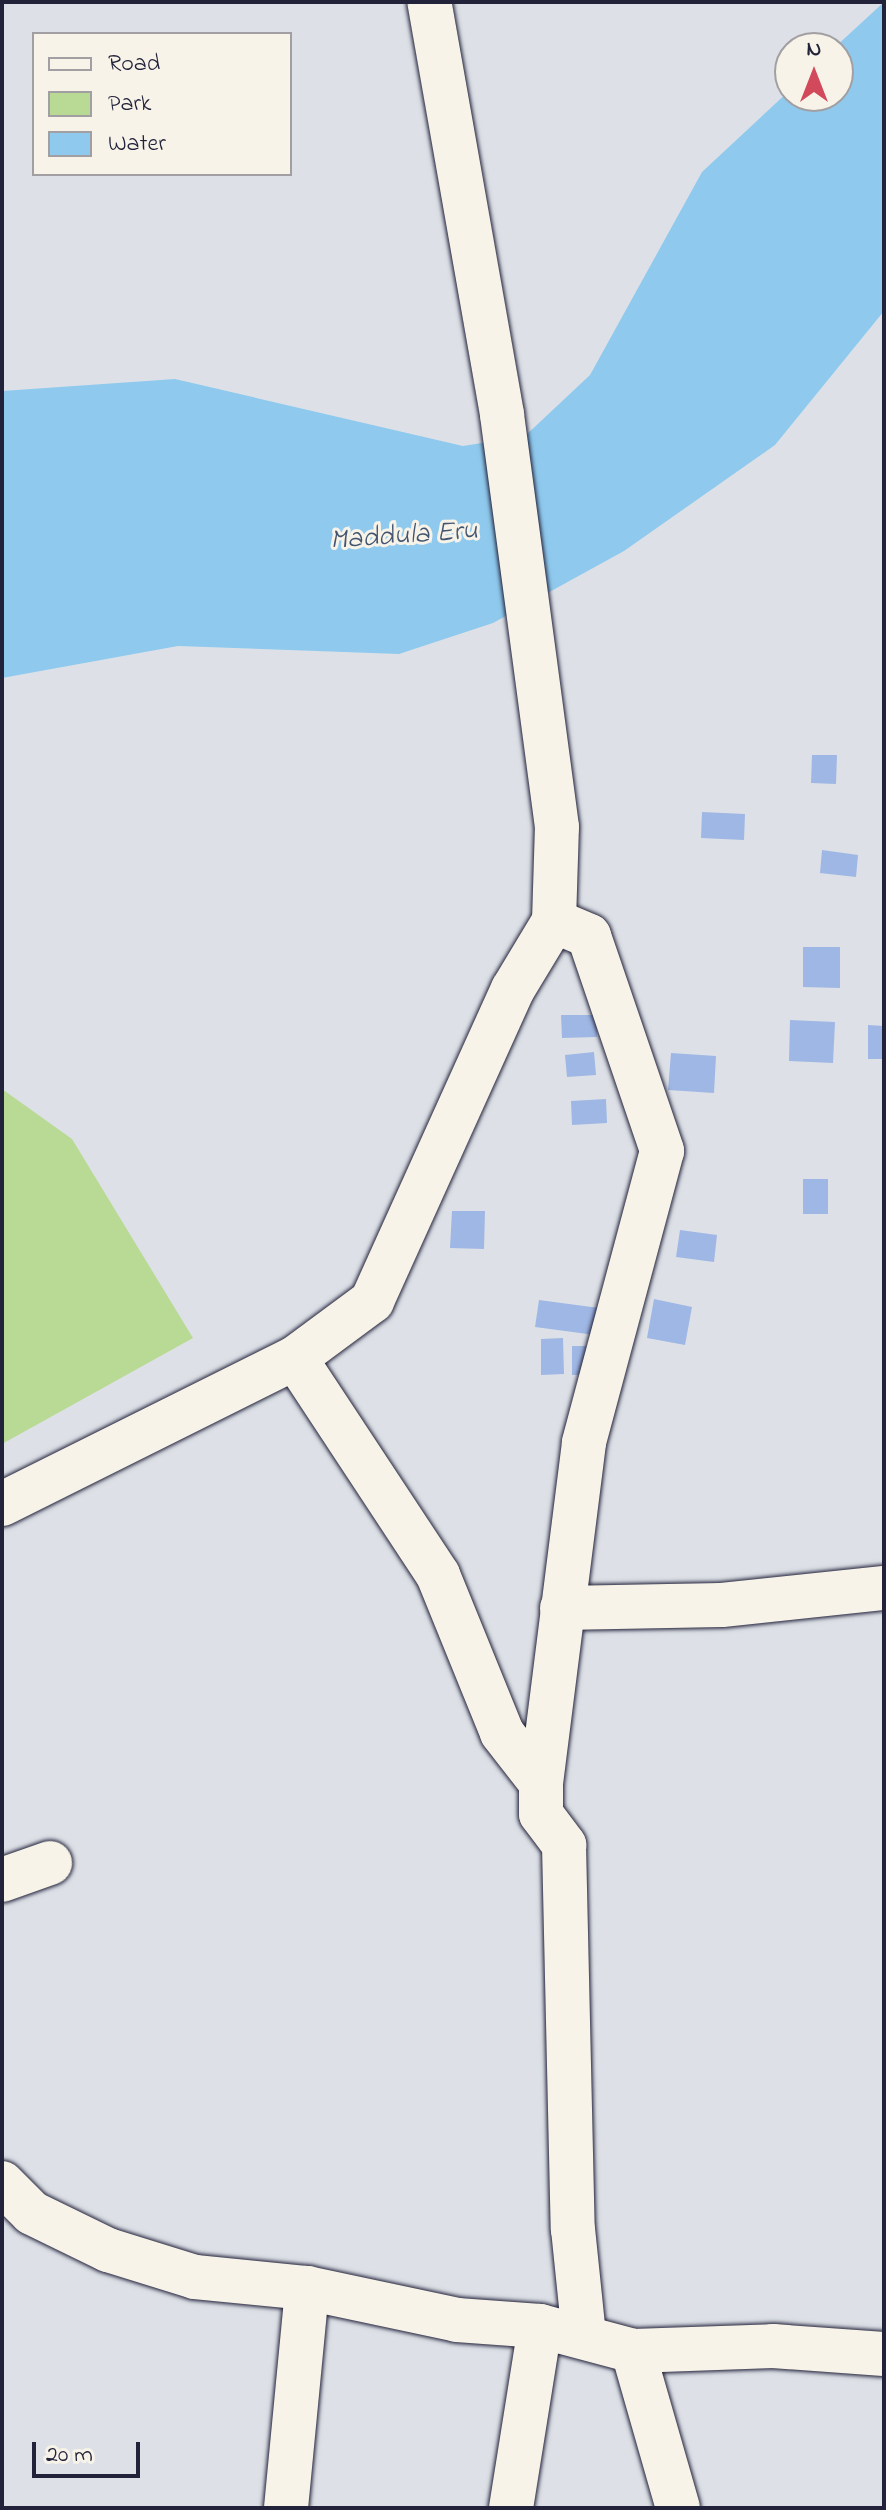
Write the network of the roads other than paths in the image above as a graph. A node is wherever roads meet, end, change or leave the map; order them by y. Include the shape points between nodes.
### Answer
1 (429, 2) edge
2 (554, 921) junction
3 (295, 1358) junction
4 (2, 1504) edge
5 (884, 1588) edge
6 (562, 1608) junction
7 (541, 1783) junction
8 (50, 1863) dead end
9 (2, 1880) edge
10 (2, 2183) edge
11 (307, 2288) junction
12 (540, 2326) junction
13 (584, 2336) junction
14 (633, 2351) junction
15 (884, 2354) edge
16 (286, 2508) edge
17 (511, 2508) edge
18 (678, 2508) edge

1 - 2 street via 502,414 557,827
2 - 3 street via 513,989 372,1301
2 - 6 street via 589,936 662,1151 584,1443
3 - 4 street
3 - 7 street via 438,1575 502,1733
5 - 6 street via 722,1605
6 - 7 street
7 - 13 street via 541,1814 564,1845 573,2229
8 - 9 street
10 - 11 street via 32,2213 108,2250 195,2277
11 - 12 street via 457,2320
11 - 16 street
12 - 13 street
12 - 17 street
13 - 14 street
14 - 15 street via 773,2346
14 - 18 street

